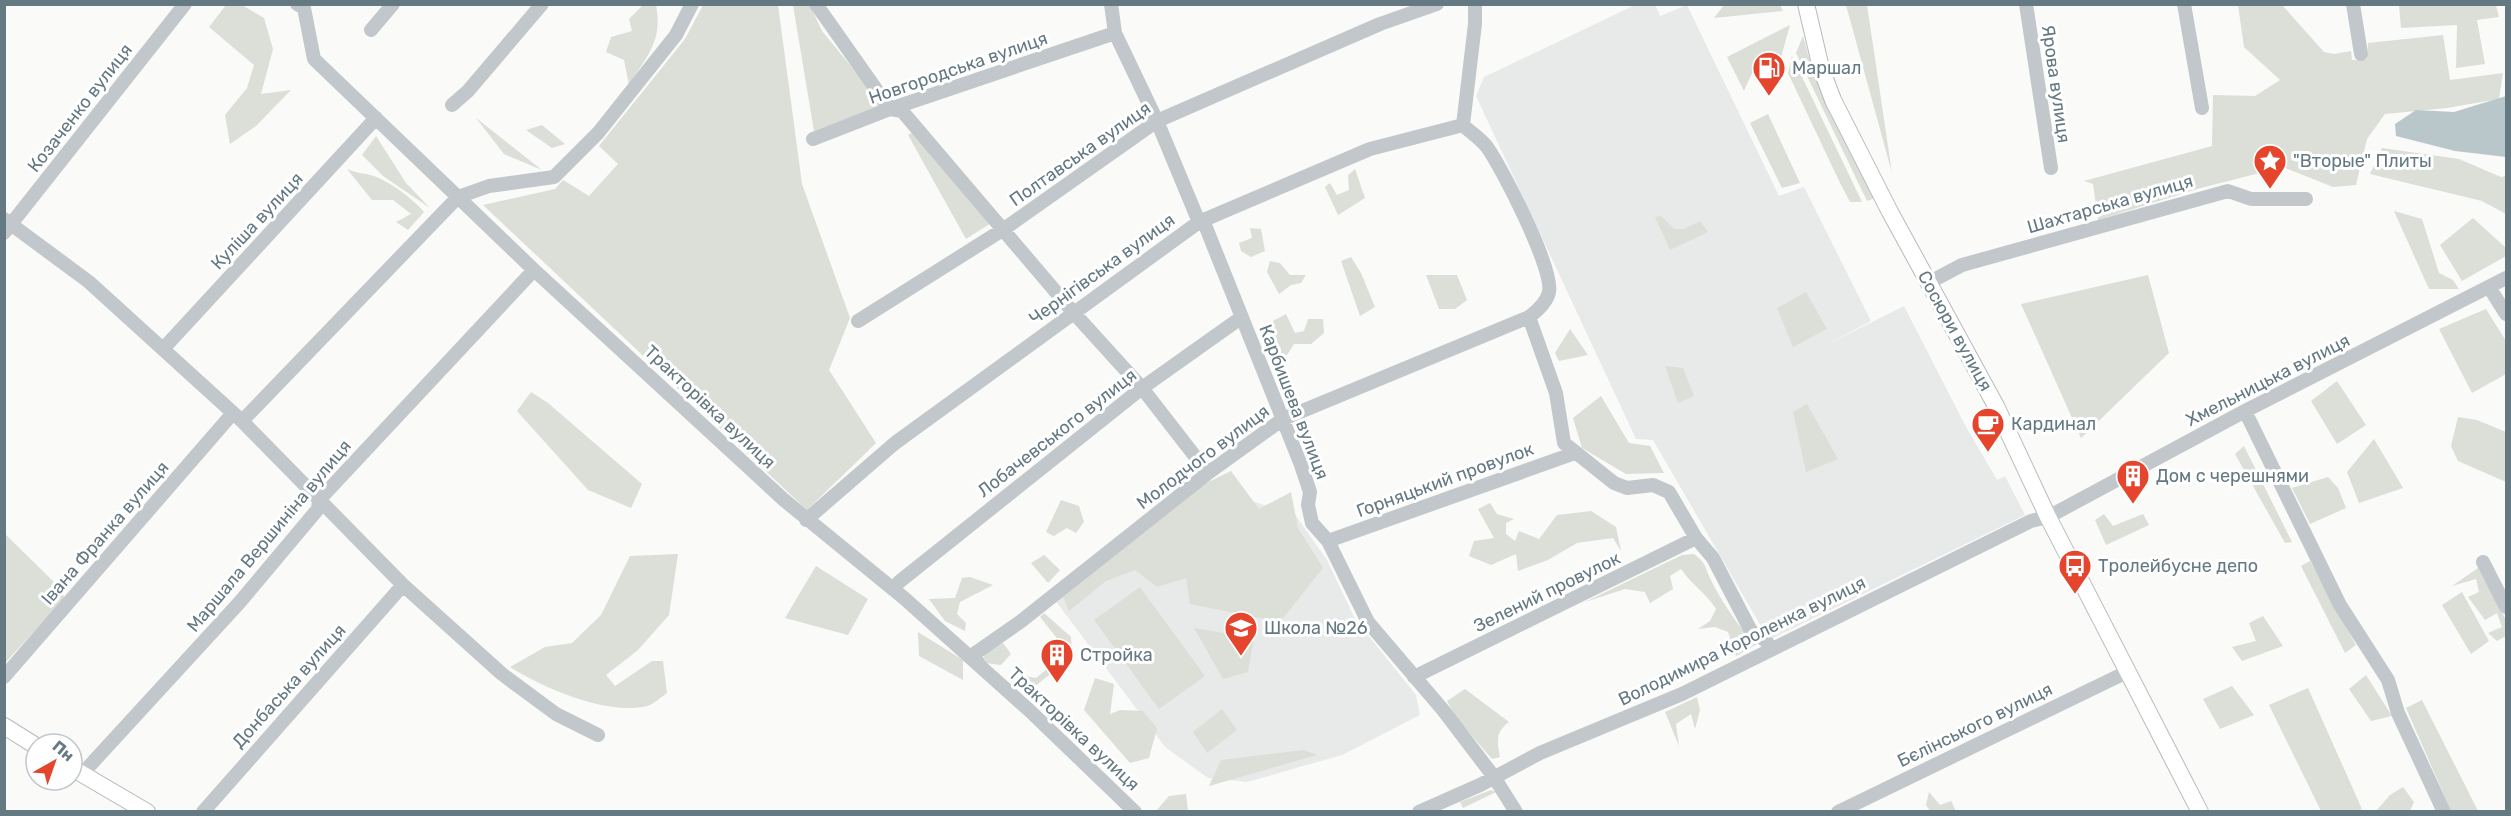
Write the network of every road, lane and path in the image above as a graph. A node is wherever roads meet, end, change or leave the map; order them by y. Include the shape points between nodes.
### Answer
1 (184, 4) edge
2 (297, 4) edge
3 (393, 4) edge
4 (542, 4) edge
5 (692, 4) edge
6 (816, 4) edge
7 (1111, 4) edge
8 (1437, 4) edge
9 (1475, 4) edge
10 (1806, 4) edge
11 (2026, 4) edge
12 (2184, 4) edge
13 (2353, 4) edge
14 (371, 30) dead end
15 (1115, 33) junction
16 (2361, 54) dead end
17 (452, 105) dead end
18 (2202, 108) dead end
19 (890, 109) junction
20 (376, 118) junction
21 (1157, 121) junction
22 (1463, 125) junction
23 (813, 140) dead end
24 (2051, 168) dead end
25 (458, 197) junction
26 (2306, 199) dead end
27 (1198, 222) junction
28 (7, 226) edge
29 (1004, 229) junction
30 (534, 270) junction
31 (2506, 278) edge
32 (1928, 283) junction
33 (2488, 287) junction
34 (1072, 312) junction
35 (2506, 314) edge
36 (1242, 317) junction
37 (1529, 317) junction
38 (858, 321) dead end
39 (164, 349) junction
40 (1142, 388) junction
41 (2245, 411) junction
42 (237, 417) junction
43 (1283, 419) junction
44 (1575, 453) junction
45 (1208, 472) junction
46 (319, 500) junction
47 (2048, 517) junction
48 (806, 520) junction
49 (1696, 538) junction
50 (1328, 541) junction
51 (2482, 562) dead end
52 (899, 582) dead end
53 (403, 585) junction
54 (2506, 607) edge
55 (1772, 649) junction
56 (980, 667) junction
57 (2128, 670) junction
58 (4, 677) edge
59 (1414, 678) junction
60 (4, 726) edge
61 (598, 735) dead end
62 (24, 738) edge
63 (84, 764) edge
64 (84, 775) edge
65 (1494, 777) junction
66 (147, 812) edge
67 (203, 812) edge
68 (1136, 812) edge
69 (1419, 812) edge
70 (1516, 812) edge
71 (1838, 812) edge
72 (2200, 812) edge
73 (2444, 812) edge

1 - 28 street, Козаченко вулиця
2 - 20 street, Тракторівка вулиця via 304,8 314,58
3 - 14 street
4 - 17 street
5 - 25 street via 676,35 598,132 554,177 489,186
6 - 19 street
7 - 15 street, Карбишева вулиця
8 - 21 street, Полтавська вулиця via 1380,24
9 - 22 street
10 - 32 main road, Сосюри вулиця via 1833,100
11 - 24 street, Ярова вулиця
12 - 18 street
13 - 16 street
15 - 19 street, Новгородська вулиця
15 - 21 street, Карбишева вулиця
19 - 23 street, Новгородська вулиця
19 - 29 street via 902,111
20 - 25 street, Тракторівка вулиця
20 - 39 street, Куліша вулиця
21 - 27 street, Карбишева вулиця
21 - 29 street, Полтавська вулиця
22 - 27 street, Чернігівська вулиця via 1370,149
22 - 37 street via 1486,146 1538,245 1549,292
25 - 30 street, Тракторівка вулиця
25 - 42 street, Івана Франка вулиця
26 - 32 street, Шахтарська вулиця via 2251,199 2228,191 1962,265
27 - 34 street, Чернігівська вулиця
27 - 36 street, Карбишева вулиця via 1205,225
28 - 39 street via 89,282
29 - 34 street
29 - 38 street, Полтавська вулиця
30 - 46 street, Маршала Вершиніна вулиця
30 - 48 street, Тракторівка вулиця
31 - 33 street, Хмельницька вулиця
32 - 47 main road, Сосюри вулиця via 1995,406
33 - 35 street
33 - 41 street, Хмельницька вулиця
34 - 40 street
34 - 48 street, Чернігівська вулиця via 895,443
36 - 40 street, Лобачевського вулиця
36 - 43 street, Карбишева вулиця
37 - 43 street, Молодчого вулиця
37 - 44 street via 1556,393 1564,443
39 - 42 street
40 - 45 street
40 - 52 street, Лобачевського вулиця
41 - 47 street, Хмельницька вулиця
41 - 73 street via 2340,605 2388,680 2398,713
42 - 46 street
42 - 58 street, Івана Франка вулиця
43 - 45 street, Молодчого вулиця
43 - 50 street, Карбишева вулиця via 1310,492 1312,523
44 - 49 street via 1614,483 1627,488 1653,485 1669,492
44 - 50 street, Горняцький провулок
45 - 56 street, Молодчого вулиця via 974,654
46 - 53 street
46 - 63 street, Маршала Вершиніна вулиця via 318,508 239,603
47 - 55 street, Володимира Короленка вулиця via 2031,521
47 - 57 main road, Сосюри вулиця
48 - 56 street, Тракторівка вулиця via 904,598
49 - 55 street via 1713,558 1751,631
49 - 59 street, Зелений провулок
50 - 59 street, Карбишева вулиця via 1368,622
51 - 54 street
53 - 61 street via 502,674 556,714
53 - 67 street, Донбаська вулиця
55 - 65 street, Володимира Короленка вулиця via 1682,694 1540,753
56 - 68 street, Тракторівка вулиця
57 - 71 street, Бєлінського вулиця
57 - 72 main road, Сосюри вулиця
59 - 65 street, Карбишева вулиця
60 - 62 main road
64 - 66 main road
65 - 69 street, Володимира Короленка вулиця
65 - 70 street, Карбишева вулиця

